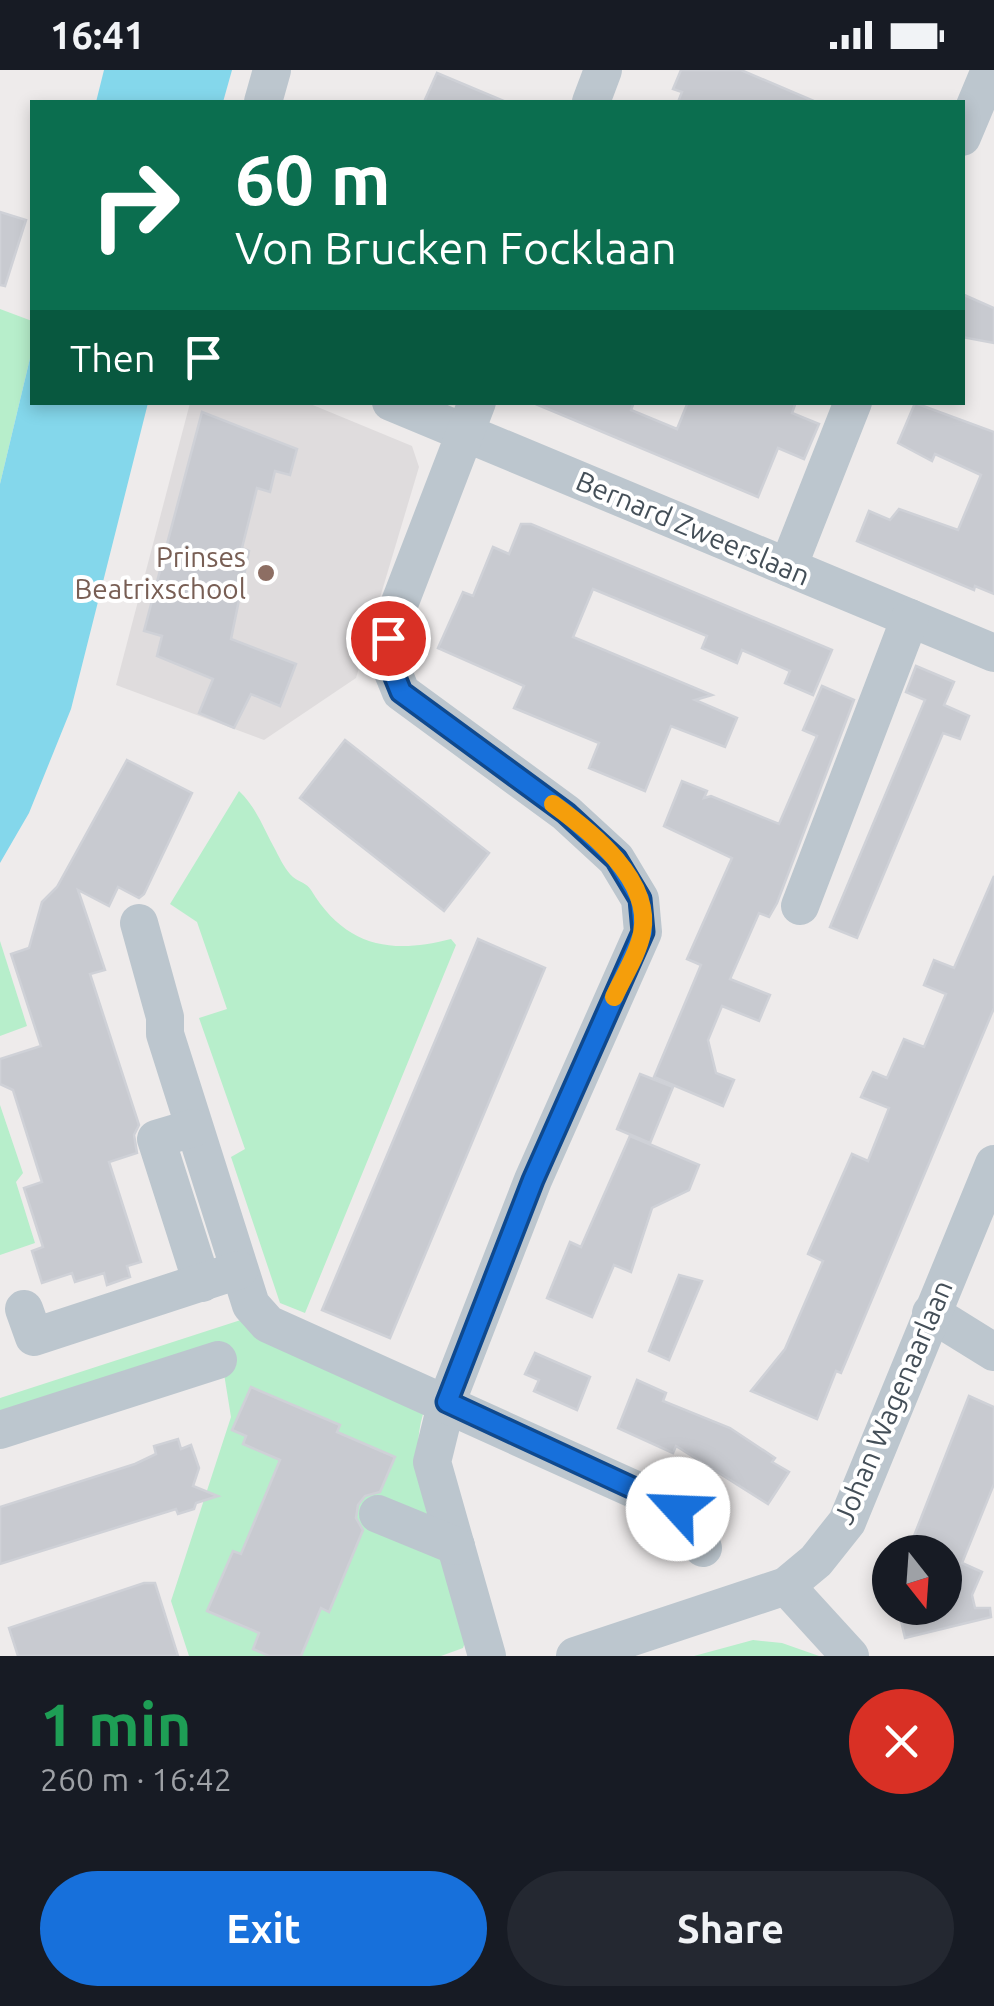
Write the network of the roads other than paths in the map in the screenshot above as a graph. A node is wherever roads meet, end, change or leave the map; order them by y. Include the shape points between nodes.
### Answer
1 (272, 70) edge
2 (604, 70) edge
3 (990, 70) edge
4 (264, 100) edge
5 (592, 100) edge
6 (965, 130) edge
7 (406, 405) edge
8 (852, 405) edge
9 (471, 418) edge
10 (788, 567) junction
11 (910, 618) junction
12 (994, 654) edge
13 (800, 906) dead end
14 (140, 923) dead end
15 (193, 1128) junction
16 (994, 1164) edge
17 (239, 1270) junction
18 (202, 1283) junction
19 (24, 1309) dead end
20 (931, 1313) junction
21 (994, 1352) edge
22 (218, 1360) dead end
23 (447, 1402) junction
24 (0, 1430) edge
25 (378, 1514) dead end
26 (456, 1546) junction
27 (703, 1548) dead end
28 (786, 1586) junction
29 (487, 1656) edge
30 (575, 1656) edge
31 (850, 1656) edge

1 - 4 street
2 - 5 street
3 - 6 street
7 - 9 street, Bernard Zweerslaan
8 - 10 street
9 - 10 street, Bernard Zweerslaan
9 - 23 street via 388,638 394,677 401,692 566,813 616,859 640,899 643,932 533,1180
10 - 11 street, Bernard Zweerslaan
11 - 12 street, Bernard Zweerslaan
11 - 13 street
14 - 15 street
15 - 17 street
15 - 18 street via 156,1139
16 - 20 street, Johan Wagenaarlaan
17 - 18 street
17 - 23 street via 251,1305 268,1324
18 - 19 street via 34,1337
20 - 21 street
20 - 28 street, Johan Wagenaarlaan via 847,1522
22 - 24 street
23 - 26 street via 432,1462
23 - 27 street via 678,1509
25 - 26 street
26 - 29 street
28 - 30 street, Johan Wagenaarlaan
28 - 31 street

